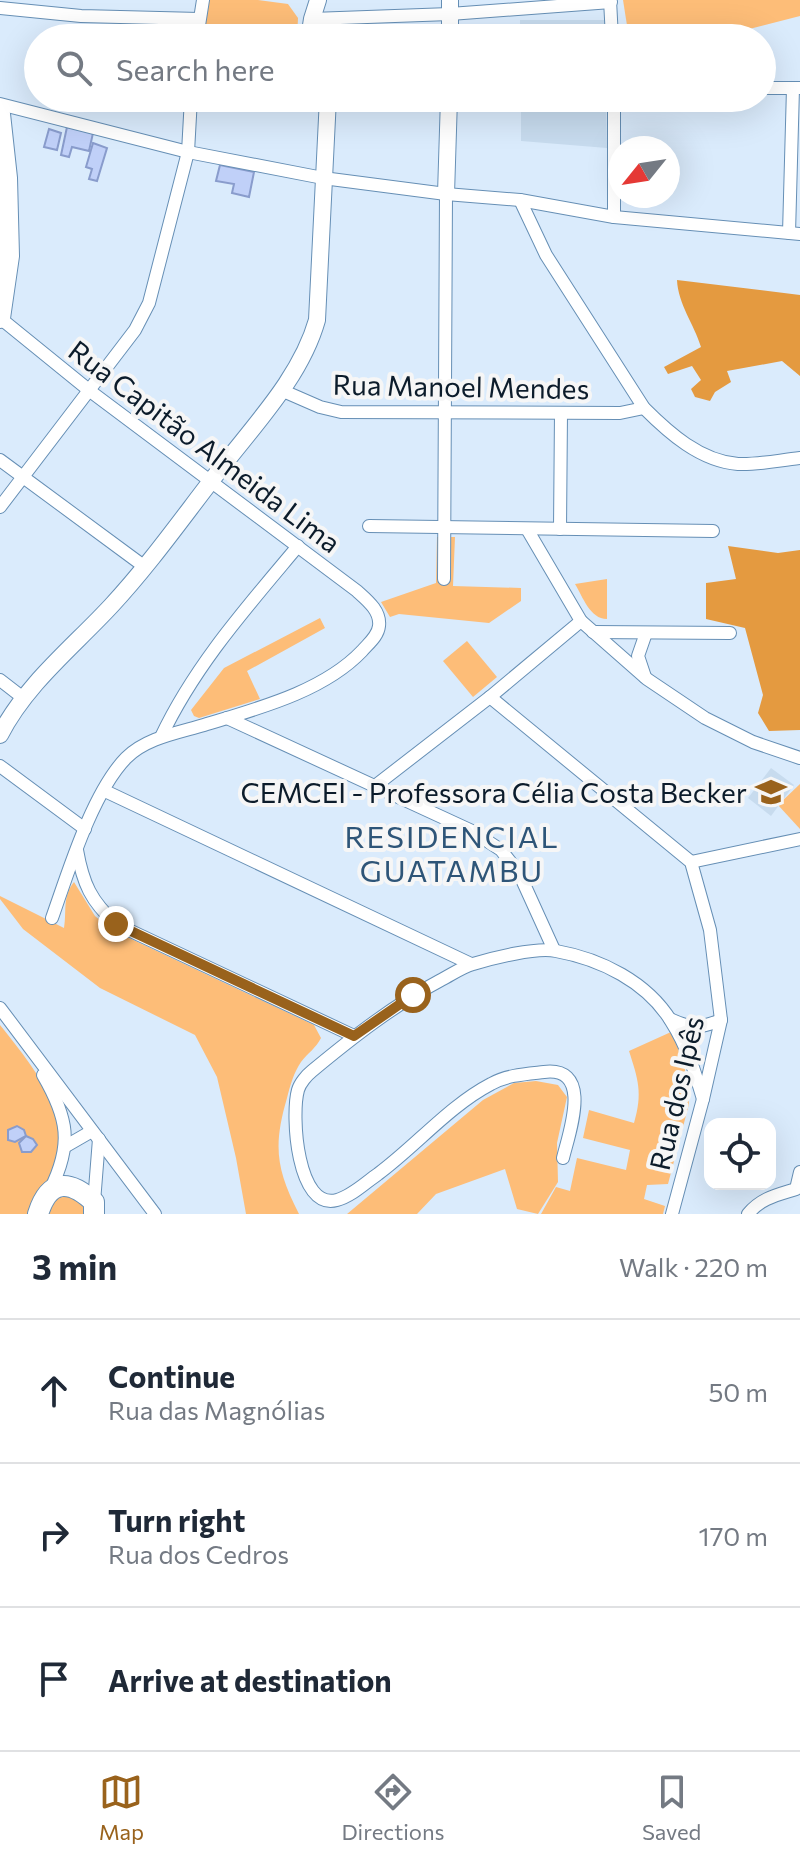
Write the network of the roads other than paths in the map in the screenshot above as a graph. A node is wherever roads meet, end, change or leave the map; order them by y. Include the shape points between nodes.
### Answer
1 (84, 0) edge
2 (203, 0) edge
3 (318, 0) edge
4 (610, 1) edge
5 (450, 7) edge
6 (0, 8) edge
7 (81, 16) junction
8 (199, 19) junction
9 (312, 19) junction
10 (198, 24) edge
11 (311, 24) edge
12 (611, 24) edge
13 (796, 88) edge
14 (0, 104) edge
15 (24, 110) edge
16 (31, 112) edge
17 (190, 112) edge
18 (328, 112) edge
19 (449, 112) edge
20 (614, 112) edge
21 (0, 114) edge
22 (188, 152) junction
23 (323, 178) junction
24 (446, 194) junction
25 (520, 200) junction
26 (614, 217) junction
27 (795, 234) edge
28 (0, 318) edge
29 (281, 390) junction
30 (90, 391) junction
31 (644, 408) junction
32 (444, 412) junction
33 (561, 413) junction
34 (800, 458) edge
35 (0, 460) edge
36 (23, 478) junction
37 (211, 481) junction
38 (0, 507) edge
39 (369, 526) dead end
40 (443, 528) junction
41 (527, 529) junction
42 (560, 529) junction
43 (713, 531) dead end
44 (298, 546) junction
45 (145, 567) junction
46 (444, 579) dead end
47 (581, 621) junction
48 (593, 632) junction
49 (646, 633) junction
50 (730, 633) dead end
51 (647, 679) junction
52 (0, 680) edge
53 (22, 697) junction
54 (490, 697) junction
55 (227, 718) junction
56 (0, 735) edge
57 (161, 737) junction
58 (800, 758) edge
59 (0, 766) edge
60 (375, 786) junction
61 (105, 791) junction
62 (85, 829) junction
63 (800, 839) edge
64 (77, 850) junction
65 (691, 862) junction
66 (52, 918) dead end
67 (554, 950) junction
68 (471, 964) junction
69 (0, 1008) edge
70 (670, 1019) junction
71 (721, 1020) junction
72 (18, 1030) junction
73 (354, 1036) junction
74 (703, 1099) junction
75 (73, 1103) junction
76 (64, 1120) junction
77 (95, 1135) junction
78 (66, 1146) junction
79 (563, 1158) dead end
80 (800, 1172) edge
81 (50, 1190) junction
82 (798, 1190) edge
83 (94, 1208) edge
84 (38, 1214) edge
85 (155, 1214) edge
86 (672, 1214) edge
87 (748, 1214) edge

1 - 7 street
2 - 8 street
3 - 9 street
4 - 5 street
4 - 12 street
5 - 9 street
6 - 7 street
7 - 8 street
8 - 10 street
9 - 11 street
13 - 27 street
14 - 15 street
16 - 22 street
17 - 22 street
18 - 23 street
19 - 24 street
20 - 26 street
21 - 28 main road via 9,256
22 - 23 street
22 - 30 street via 149,303
23 - 24 street
23 - 29 street via 317,320 310,344
24 - 25 street
24 - 32 street
25 - 26 street
25 - 31 street via 546,255
26 - 27 street
28 - 30 street, Rua Capitão Almeida Lima
29 - 32 street, Rua Manoel Mendes via 341,412
29 - 37 street
30 - 36 street
30 - 37 street, Rua Capitão Almeida Lima
31 - 33 street, Rua Manoel Mendes
31 - 34 street via 691,448 717,459 739,464
32 - 33 street, Rua Manoel Mendes
32 - 40 street
33 - 42 street
35 - 36 street
36 - 38 street
36 - 45 street
37 - 44 street, Rua Capitão Almeida Lima
37 - 45 street
39 - 40 street
40 - 41 street
40 - 46 street
41 - 42 street
41 - 47 street
42 - 43 street
44 - 55 street, Rua Capitão Almeida Lima via 370,603 379,627 355,658 332,674
44 - 57 street via 219,641
45 - 53 street
47 - 48 street
47 - 54 street
48 - 49 street
48 - 51 street
49 - 50 street
49 - 51 street via 638,656
51 - 58 street via 705,718
52 - 53 street
53 - 56 street
54 - 60 street
54 - 65 street
55 - 57 street
55 - 60 street
57 - 61 street via 127,757
59 - 62 street
60 - 67 street via 501,850 519,873
61 - 62 street
61 - 68 street
62 - 64 street
63 - 65 street
64 - 66 street
64 - 73 street via 85,886 116,924
65 - 71 street, Rua dos Ipês via 710,930
67 - 68 street
67 - 70 street via 608,967 641,985
68 - 73 street
69 - 72 street
70 - 71 street via 689,1027
70 - 74 street via 690,1055
71 - 74 street, Rua dos Ipês
72 - 75 street
72 - 76 street
73 - 79 street via 308,1074 298,1089 301,1164 319,1199 333,1202 346,1197 470,1098 513,1076 549,1071 565,1076 574,1088 576,1105
74 - 86 street, Rua dos Ipês
75 - 76 street
75 - 77 street
76 - 78 street
77 - 78 street
77 - 83 street
77 - 85 street
78 - 81 street
80 - 82 street
81 - 83 main road via 74,1187
81 - 84 main road
82 - 87 street via 767,1198

